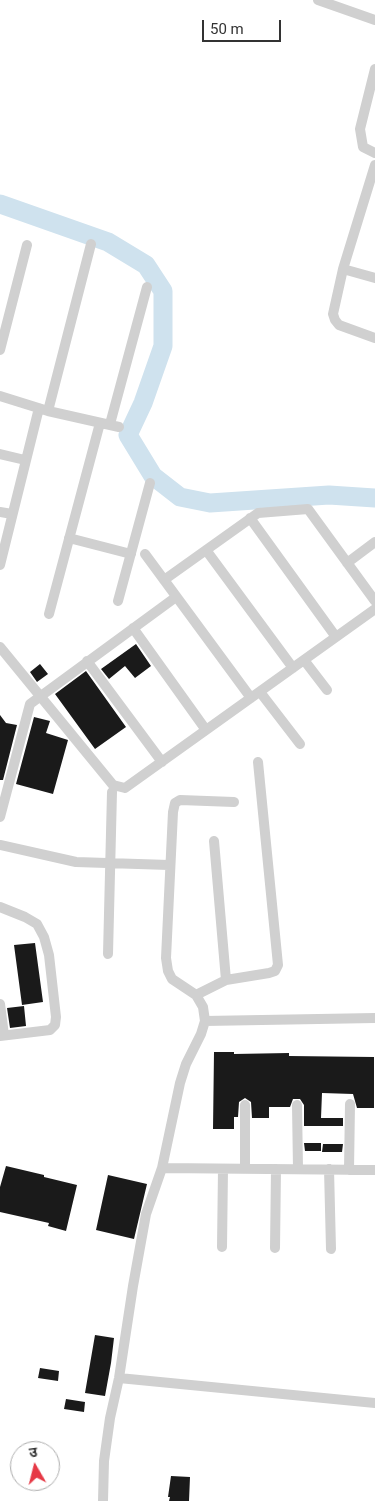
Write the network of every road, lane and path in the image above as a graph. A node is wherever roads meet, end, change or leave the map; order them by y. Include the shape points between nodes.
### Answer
1 (318, 0) edge
2 (375, 20) edge
3 (375, 69) edge
4 (375, 153) edge
5 (375, 165) edge
6 (91, 244) dead end
7 (26, 245) dead end
8 (343, 269) junction
9 (375, 278) edge
10 (147, 287) dead end
11 (375, 338) edge
12 (0, 350) edge
13 (0, 396) edge
14 (44, 410) junction
15 (110, 425) junction
16 (0, 454) edge
17 (25, 460) junction
18 (150, 482) dead end
19 (0, 512) edge
20 (12, 514) junction
21 (250, 518) junction
22 (69, 538) junction
23 (375, 542) edge
24 (206, 550) junction
25 (131, 554) junction
26 (144, 554) dead end
27 (348, 563) junction
28 (0, 565) edge
29 (164, 580) junction
30 (176, 597) junction
31 (375, 600) edge
32 (118, 601) dead end
33 (375, 609) edge
34 (49, 614) dead end
35 (133, 628) junction
36 (336, 637) junction
37 (0, 647) edge
38 (304, 660) junction
39 (87, 661) junction
40 (293, 668) junction
41 (327, 690) dead end
42 (255, 695) junction
43 (39, 696) junction
44 (206, 730) junction
45 (300, 744) dead end
46 (162, 762) junction
47 (258, 762) dead end
48 (112, 792) dead end
49 (234, 802) dead end
50 (0, 817) edge
51 (214, 841) dead end
52 (0, 845) edge
53 (110, 864) junction
54 (170, 865) junction
55 (0, 907) edge
56 (108, 954) dead end
57 (226, 980) junction
58 (196, 995) junction
59 (0, 1004) edge
60 (375, 1018) edge
61 (204, 1021) junction
62 (2, 1036) edge
63 (350, 1104) dead end
64 (245, 1105) dead end
65 (297, 1105) dead end
66 (162, 1168) junction
67 (224, 1168) junction
68 (245, 1169) junction
69 (276, 1169) junction
70 (298, 1169) junction
71 (329, 1169) junction
72 (350, 1170) junction
73 (375, 1170) edge
74 (222, 1247) dead end
75 (275, 1248) dead end
76 (331, 1249) dead end
77 (119, 1378) junction
78 (375, 1403) edge
79 (104, 1501) edge

1 - 2 street
3 - 4 street via 360,138 363,147
5 - 8 street
6 - 14 street
7 - 12 street
8 - 9 street
8 - 11 street via 334,306 335,320 339,325
10 - 15 street
13 - 14 street
14 - 15 street
14 - 17 street
15 - 22 street
16 - 17 street
17 - 20 street
18 - 25 street
19 - 20 street
20 - 28 street
21 - 24 street
21 - 27 street via 258,513 308,509
21 - 36 street
22 - 25 street
22 - 34 street
23 - 27 street
24 - 29 street
24 - 40 street
25 - 32 street
26 - 29 street
27 - 31 street
29 - 30 street
30 - 35 street
30 - 42 street
33 - 36 street
35 - 39 street
35 - 44 street
36 - 38 street
37 - 43 street
38 - 40 street
38 - 41 street
39 - 43 street
39 - 46 street
40 - 42 street
42 - 44 street
42 - 45 street
43 - 46 street via 112,785 125,788
43 - 50 street via 30,704
44 - 46 street
47 - 57 street via 278,965 269,974
48 - 53 street
49 - 54 street via 186,799 175,804
51 - 57 street
52 - 53 street via 68,861
53 - 54 street
53 - 56 street
54 - 58 street via 168,971 172,979
55 - 62 street via 37,924 44,937 56,1017 50,1030
57 - 58 street
58 - 61 street via 203,1008
59 - 62 street
60 - 61 street
61 - 66 street via 180,1084
63 - 72 street
64 - 68 street
65 - 70 street
66 - 67 street
66 - 77 street via 146,1214
67 - 68 street
67 - 74 street
68 - 69 street
69 - 70 street
69 - 75 street
70 - 71 street
71 - 72 street
71 - 76 street
72 - 73 street
77 - 78 street
77 - 79 street via 104,1461

